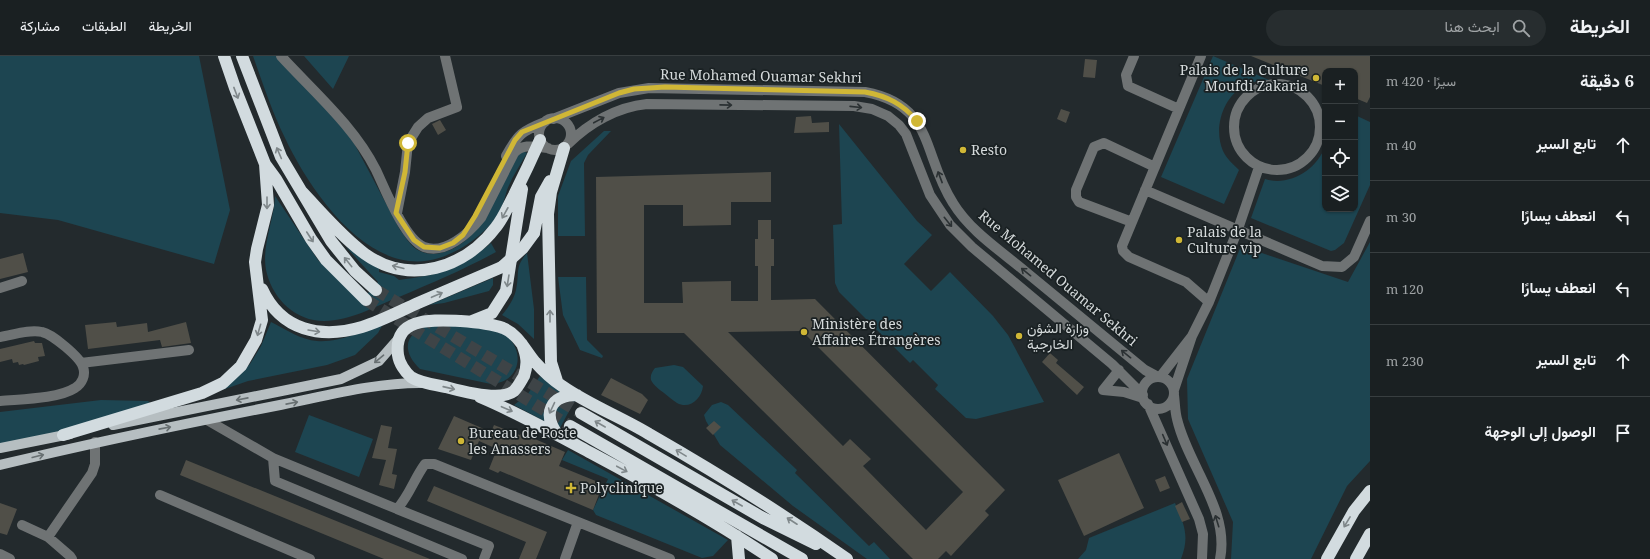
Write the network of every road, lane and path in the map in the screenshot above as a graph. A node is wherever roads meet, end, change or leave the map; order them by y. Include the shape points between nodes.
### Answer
1 (224, 56) edge
2 (242, 56) edge
3 (280, 56) edge
4 (445, 56) edge
5 (1134, 56) edge
6 (1201, 56) edge
7 (1179, 109) junction
8 (549, 120) junction
9 (542, 145) junction
10 (566, 146) junction
11 (560, 159) junction
12 (265, 164) junction
13 (1155, 167) junction
14 (1259, 167) junction
15 (525, 174) junction
16 (1145, 190) junction
17 (302, 192) junction
18 (396, 213) junction
19 (1132, 222) junction
20 (1370, 222) edge
21 (1238, 229) junction
22 (463, 235) junction
23 (257, 279) junction
24 (22, 281) dead end
25 (0, 288) edge
26 (376, 290) tunnel mouth
27 (366, 300) tunnel mouth
28 (1209, 302) junction
29 (470, 322) junction
30 (405, 331) junction
31 (550, 336) junction
32 (1192, 336) junction
33 (0, 337) edge
34 (522, 344) junction
35 (189, 350) dead end
36 (535, 362) junction
37 (81, 363) junction
38 (526, 370) junction
39 (1119, 370) junction
40 (1159, 377) junction
41 (557, 382) junction
42 (428, 383) junction
43 (1174, 392) junction
44 (471, 394) junction
45 (577, 395) junction
46 (1145, 399) junction
47 (0, 401) edge
48 (581, 413) tunnel mouth
49 (207, 420) junction
50 (570, 426) tunnel mouth
51 (62, 435) junction
52 (558, 436) junction
53 (95, 442) junction
54 (0, 448) edge
55 (273, 458) junction
56 (0, 465) edge
57 (1370, 491) edge
58 (160, 495) dead end
59 (397, 509) junction
60 (578, 522) junction
61 (22, 525) dead end
62 (1370, 534) edge
63 (737, 536) junction
64 (48, 537) junction
65 (0, 554) edge
66 (10, 559) edge
67 (72, 559) edge
68 (310, 559) edge
69 (462, 559) edge
70 (484, 559) edge
71 (565, 559) edge
72 (670, 559) edge
73 (740, 559) edge
74 (772, 559) edge
75 (802, 559) edge
76 (846, 559) edge
77 (1202, 559) edge
78 (1220, 559) edge
79 (1326, 559) edge
80 (1356, 559) edge

1 -> 12 highway
17 -> 2 highway via 281,157
3 - 18 street via 358,140 376,170
4 - 18 street via 457,107 428,118 418,127 408,143
5 - 7 street via 1126,75 1128,86
6 - 7 street
7 - 13 street
8 - 9 street via 540,130
8 - 10 street via 564,121 570,129 571,134
8 - 22 street, Rue Mohamed Ouamar Sekhri via 527,129 518,136
40 -> 8 street, Rue Mohamed Ouamar Sekhri via 1145,370 986,239 953,204 917,121 907,109 878,95 865,92 649,88 619,93
9 - 10 street via 556,150
9 - 15 highway
9 - 22 street via 523,147 514,153 480,218
10 - 11 highway
10 -> 39 street via 588,126 633,105 854,106 872,109 888,116 906,134 930,195 950,225 972,247
23 -> 11 highway, bridge via 278,315 295,326 326,332 363,326 502,267 523,248 534,233 541,197
31 -> 11 highway via 548,214
12 -> 23 highway via 268,205 255,262
12 -> 27 highway via 322,255
13 - 16 street
13 - 19 street via 1104,143 1094,147 1076,190 1076,197 1080,202
14 - 14 street via 1273,170 1301,164 1311,154 1318,141 1321,128 1312,101 1301,91 1288,85 1274,83 1260,87 1238,106 1234,119 1234,134 1238,148 1247,159
14 - 21 street
15 -> 17 highway via 505,214 482,242 454,263 415,271 382,263 366,254
15 -> 29 highway via 506,291 492,313
16 - 19 street
16 - 21 street
26 -> 17 highway via 356,271 331,240
18 - 22 street via 414,240 424,247 447,246
19 - 28 street via 1122,246 1123,252 1186,282
20 - 21 street via 1354,257 1342,267 1322,266
21 - 28 street
23 -> 51 highway via 262,320 256,340 241,366 223,383 202,393
24 - 25 street
28 - 32 street
29 - 30 highway via 421,321
29 - 34 highway via 504,328
30 - 42 highway via 399,341 398,358 411,377
30 -> 51 main road via 379,361 341,378
31 - 36 highway via 548,346
31 - 41 highway via 551,362
32 - 40 street
32 - 43 street
33 - 37 street via 35,331 49,334
34 - 36 highway
34 - 38 highway via 527,360
35 - 37 street
36 - 38 highway
36 - 41 highway
37 - 47 street via 84,371 82,381 69,392
38 - 44 highway via 513,392
39 - 46 street
39 - 46 street via 1103,390 1124,392
40 - 43 street via 1169,381
40 - 46 street via 1146,382
41 - 45 highway
42 -> 44 highway
49 -> 42 main road via 348,392 400,384
43 - 46 street via 1170,404 1166,406 1157,408
78 -> 43 street via 1221,532 1179,425
44 -> 52 highway via 516,412
45 -> 52 highway via 561,397 551,408 549,417
76 -> 45 highway via 751,494 648,433
46 -> 77 street via 1199,519 1203,534
76 -> 48 highway via 763,518
53 -> 49 main road
49 - 55 street
50 - 75 highway
51 - 54 main road
52 -> 63 highway via 652,485
56 -> 53 main road
53 - 64 street via 96,459 92,474
55 - 59 street
55 - 69 street via 275,481
57 -> 79 highway via 1354,511
58 - 68 street
59 - 60 street via 425,464 434,464
59 - 70 street via 489,546
60 - 71 street
60 - 72 street
61 - 64 street
62 - 80 highway
63 - 73 highway
63 - 74 highway
64 - 67 street
65 - 66 street

